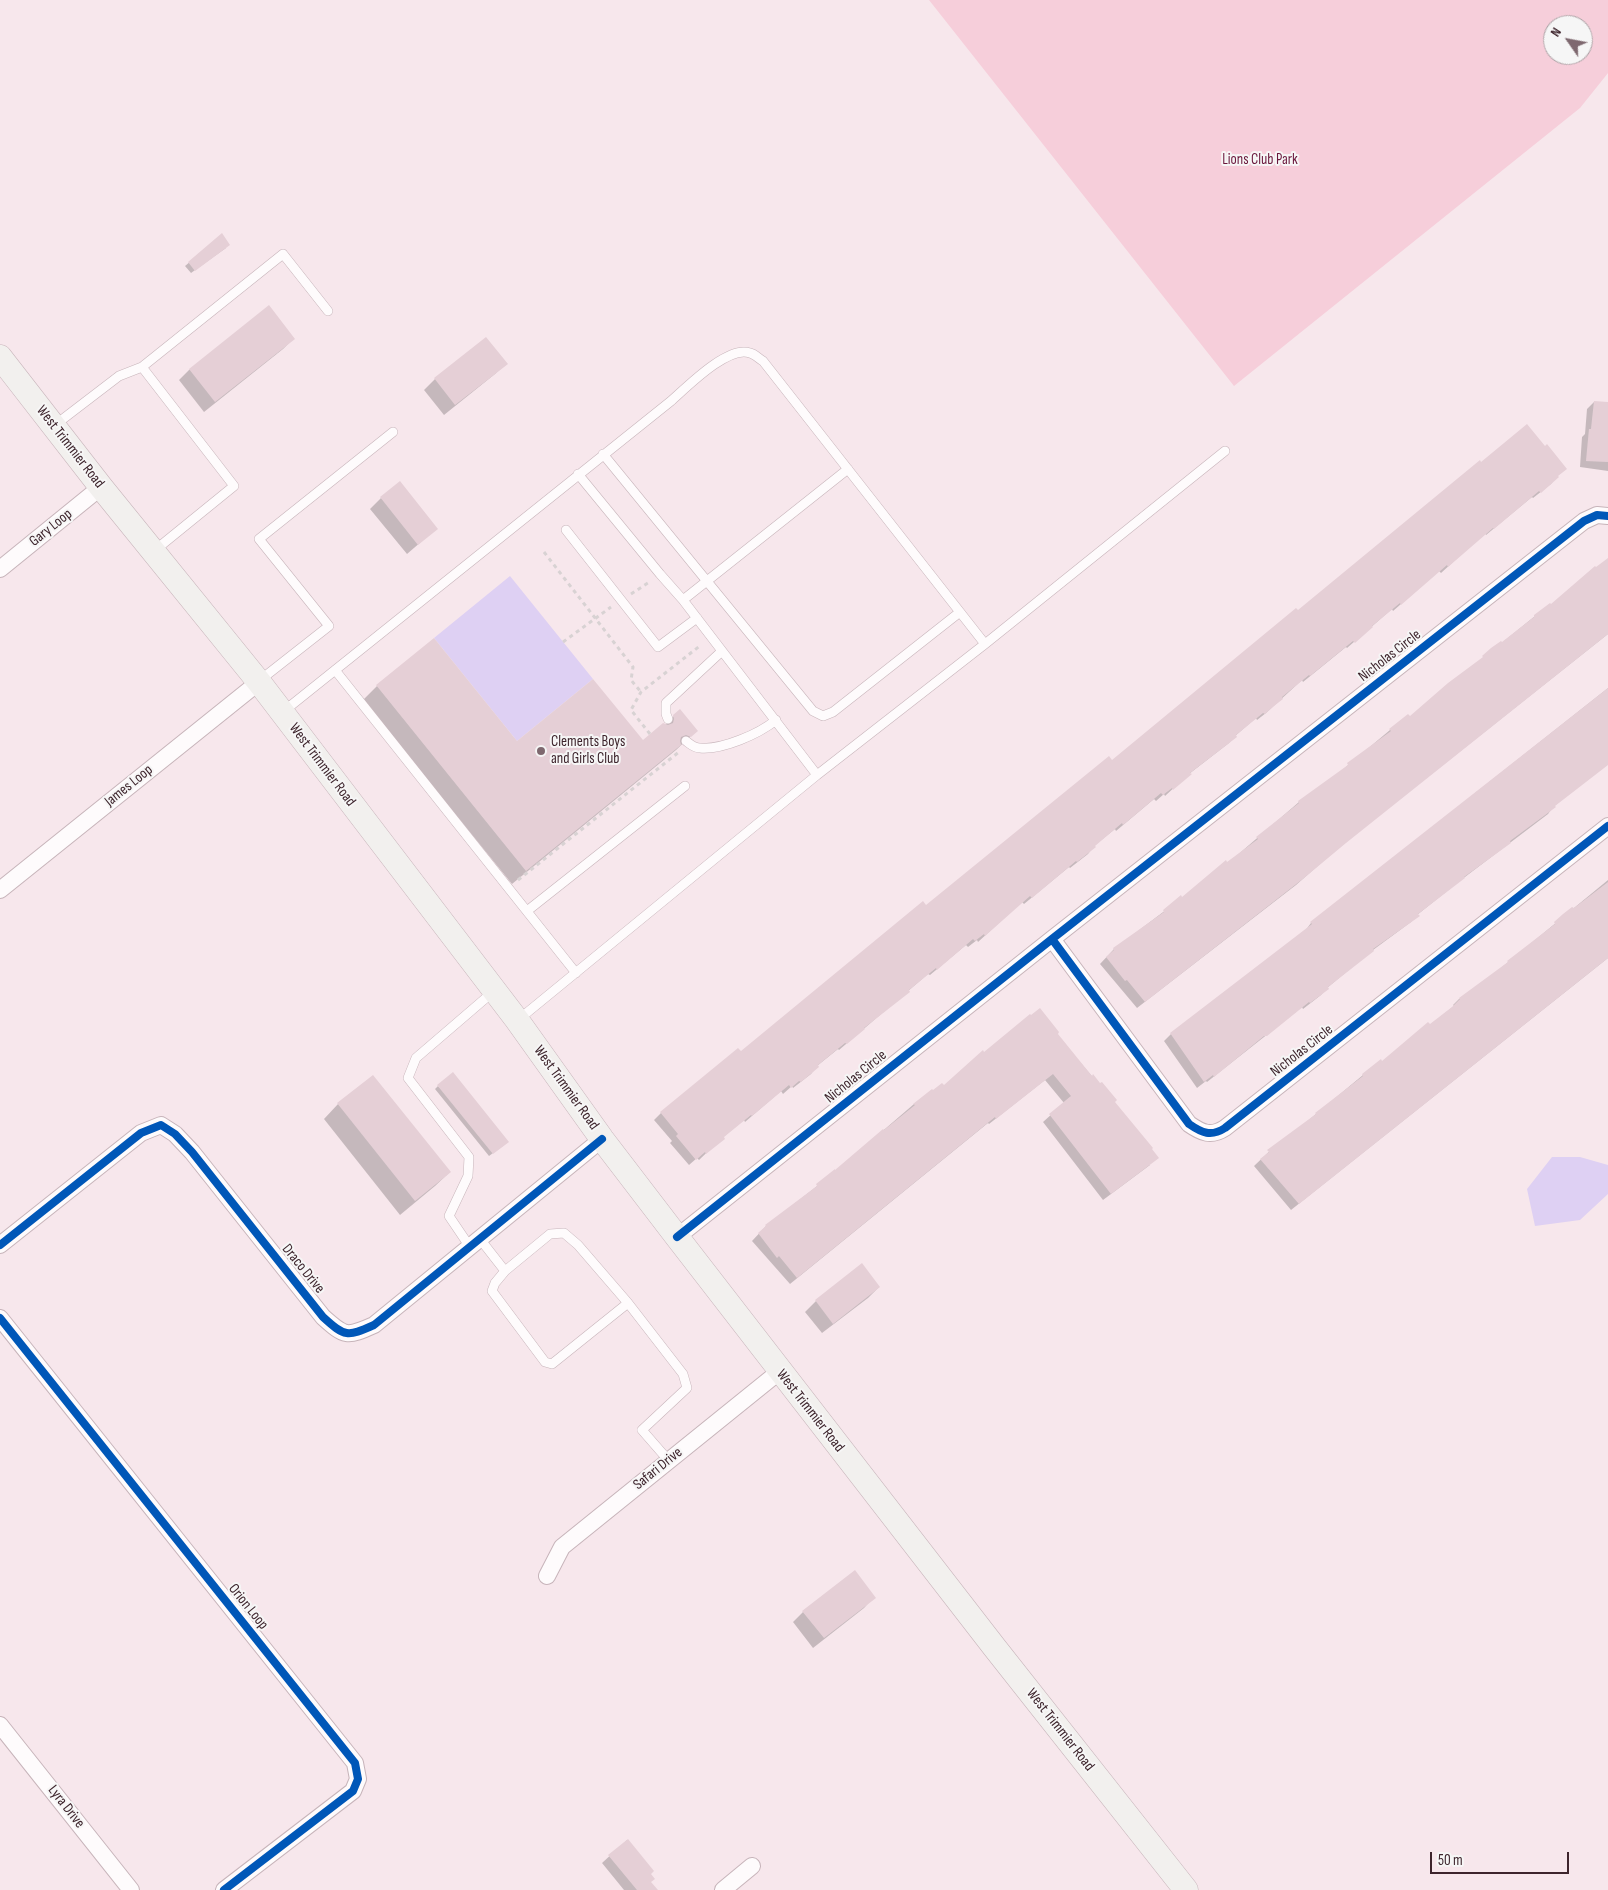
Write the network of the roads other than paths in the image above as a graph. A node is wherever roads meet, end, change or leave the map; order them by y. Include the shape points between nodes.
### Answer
1 (328, 311) dead end
2 (0, 357) edge
3 (142, 367) junction
4 (54, 426) junction
5 (393, 432) dead end
6 (1225, 451) dead end
7 (603, 454) junction
8 (848, 469) junction
9 (578, 474) junction
10 (102, 487) junction
11 (1608, 516) edge
12 (566, 530) dead end
13 (154, 552) junction
14 (0, 569) edge
15 (708, 581) junction
16 (683, 600) junction
17 (960, 612) junction
18 (697, 618) junction
19 (985, 644) junction
20 (722, 651) junction
21 (335, 670) junction
22 (259, 682) junction
23 (282, 712) junction
24 (668, 719) dead end
25 (776, 720) junction
26 (688, 742) road end
27 (818, 775) junction
28 (685, 786) dead end
29 (1608, 826) edge
30 (0, 890) edge
31 (527, 911) junction
32 (1052, 939) junction
33 (576, 973) junction
34 (494, 990) junction
35 (517, 1020) junction
36 (602, 1139) junction
37 (677, 1237) junction
38 (475, 1243) junction
39 (0, 1245) edge
40 (505, 1271) junction
41 (628, 1303) junction
42 (0, 1318) edge
43 (780, 1371) junction
44 (669, 1461) junction
45 (547, 1576) dead end
46 (0, 1725) edge
47 (752, 1866) dead end
48 (131, 1890) edge
49 (224, 1890) edge
50 (723, 1890) edge
51 (1186, 1890) edge

1 - 3 lane via 283,254
2 - 4 main road, West Trimmier Road
3 - 4 lane via 119,376
3 - 13 lane via 234,486
4 - 10 main road, West Trimmier Road
5 - 22 lane via 259,539 329,626
6 - 19 lane
7 - 8 lane via 718,361 736,353 749,352 764,361
7 - 9 lane
7 - 15 lane
8 - 15 lane
8 - 17 lane
9 - 16 lane
9 - 21 lane
10 - 13 main road, West Trimmier Road
10 - 14 street, Gary Loop
11 - 32 street, Nicholas Circle via 1597,515 1584,521
12 - 18 lane via 658,647
13 - 22 main road, West Trimmier Road
15 - 16 lane
15 - 17 lane via 813,711 823,716 833,712
16 - 18 lane
17 - 19 lane
18 - 20 lane
19 - 27 lane
20 - 24 lane via 666,703
20 - 25 lane
21 - 23 lane
21 - 31 lane
22 - 23 main road, West Trimmier Road
22 - 30 street, James Loop
23 - 34 main road, West Trimmier Road
25 - 26 lane via 767,728 739,741 699,748
25 - 27 lane
27 - 33 lane
28 - 31 lane
29 - 32 street, Nicholas Circle via 1216,1134 1202,1133 1189,1124
31 - 33 lane
32 - 37 street, Nicholas Circle
33 - 35 lane
34 - 35 main road, West Trimmier Road
34 - 38 lane via 416,1058 408,1078 469,1157 468,1176 449,1216
35 - 36 main road, West Trimmier Road
36 - 37 main road, West Trimmier Road
36 - 38 street, Draco Drive
37 - 43 main road, West Trimmier Road
38 - 39 street, Draco Drive via 374,1325 354,1334 338,1330 323,1317 192,1152 161,1125 141,1133
38 - 40 lane
40 - 41 lane via 550,1234 564,1234 578,1245
40 - 41 lane via 492,1291 545,1362 552,1364
41 - 44 lane via 683,1374 687,1388 642,1430
42 - 49 street, Orion Loop via 354,1763 358,1779 353,1791
43 - 44 street, Safari Drive
43 - 51 main road, West Trimmier Road
44 - 45 street, Safari Drive via 562,1547
46 - 48 street, Lyra Drive
47 - 50 street

